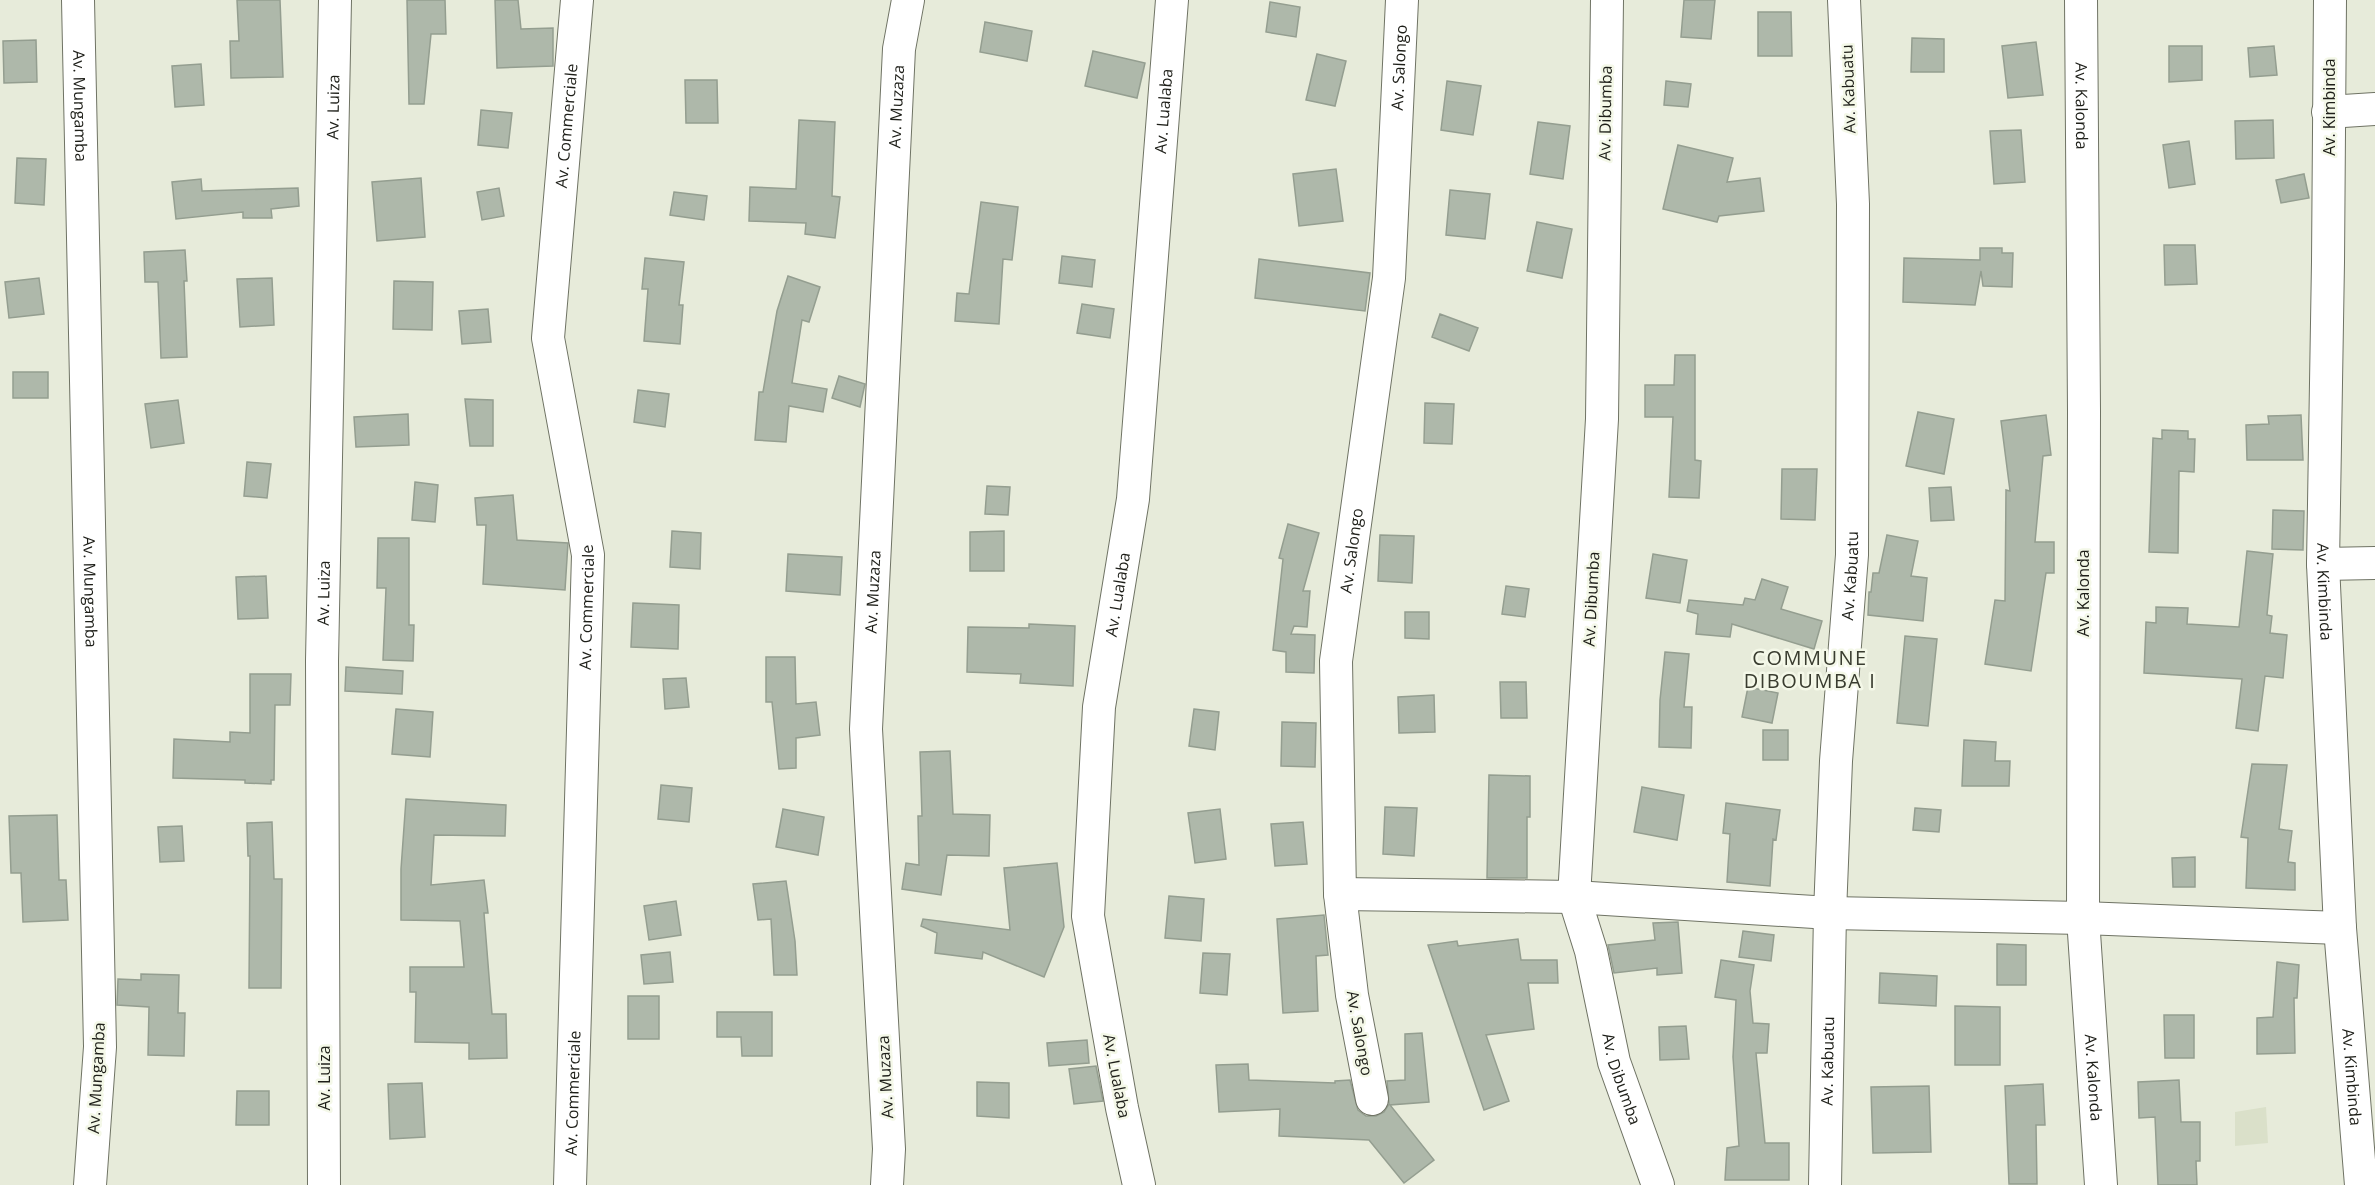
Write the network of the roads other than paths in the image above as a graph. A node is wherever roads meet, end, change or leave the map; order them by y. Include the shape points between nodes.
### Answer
1 (78, 0) edge
2 (335, 0) edge
3 (577, 0) edge
4 (908, 0) edge
5 (1172, 0) edge
6 (1402, 0) edge
7 (1607, 0) edge
8 (1844, 0) edge
9 (2081, 0) edge
10 (2330, 0) edge
11 (2375, 109) edge
12 (2328, 112) junction
13 (2375, 563) edge
14 (2323, 564) junction
15 (1340, 894) junction
16 (1574, 897) junction
17 (1830, 913) junction
18 (2083, 918) junction
19 (2340, 928) junction
20 (1372, 1099) dead end
21 (90, 1185) edge
22 (324, 1185) edge
23 (570, 1185) edge
24 (887, 1185) edge
25 (1139, 1185) edge
26 (1658, 1185) edge
27 (1826, 1185) edge
28 (2101, 1185) edge
29 (2361, 1185) edge

1 - 21 street, Av. Mungamba via 100,1047
2 - 22 street, Av. Luiza via 322,661
3 - 23 street, Av. Commerciale via 548,338 588,555
4 - 24 street, Av. Muzaza via 899,50 866,729 889,1149
5 - 25 street, Av. Lualaba via 1133,499 1099,707 1088,916
6 - 15 street, Av. Salongo via 1389,278 1336,661
7 - 16 street, Av. Dibumba via 1602,419
8 - 17 street, Av. Kabuatu via 1853,204 1852,555 1836,761
9 - 18 street, Av. Kalonda
10 - 12 street, Av. Kimbinda
11 - 12 street
12 - 14 street, Av. Kimbinda
13 - 14 street
14 - 19 street, Av. Kimbinda
15 - 16 street
15 - 20 street, Av. Salongo via 1352,995
16 - 17 street
16 - 26 street, Av. Dibumba via 1591,951 1614,1062
17 - 18 street
17 - 27 street, Av. Kabuatu
18 - 19 street
18 - 28 street, Av. Kalonda
19 - 29 street, Av. Kimbinda

